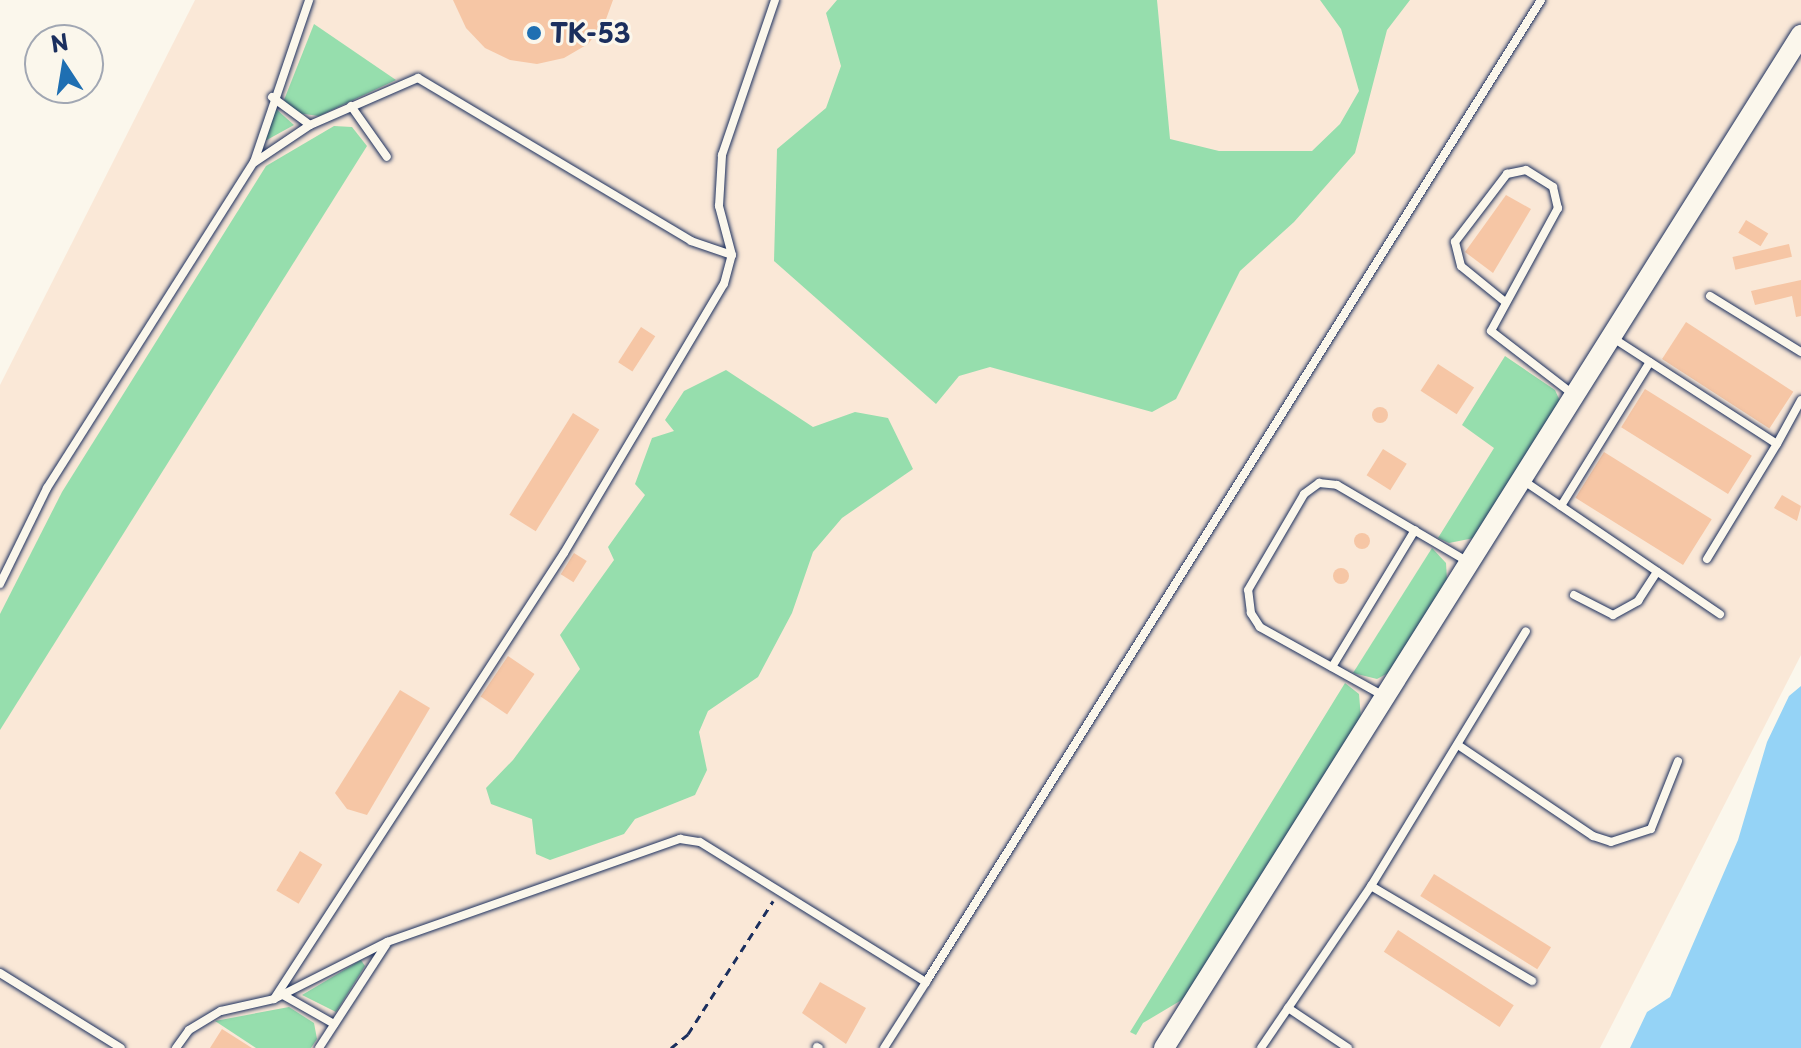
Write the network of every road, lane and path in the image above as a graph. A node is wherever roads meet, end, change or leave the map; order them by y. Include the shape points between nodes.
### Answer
1 (309, 0) edge
2 (775, 0) edge
3 (1541, 0) edge
4 (1801, 35) edge
5 (272, 97) junction
6 (351, 106) junction
7 (310, 125) junction
8 (387, 157) dead end
9 (254, 162) junction
10 (732, 255) junction
11 (1710, 296) dead end
12 (1504, 301) junction
13 (1612, 338) junction
14 (1801, 352) edge
15 (1650, 362) junction
16 (1575, 396) junction
17 (1801, 400) edge
18 (1777, 444) junction
19 (1523, 481) junction
20 (1561, 506) junction
21 (1415, 530) junction
22 (1707, 559) dead end
23 (1470, 563) junction
24 (1657, 572) junction
25 (0, 584) edge
26 (1574, 595) dead end
27 (1720, 614) dead end
28 (1526, 631) dead end
29 (1332, 667) junction
30 (1382, 695) junction
31 (1458, 745) junction
32 (1678, 761) dead end
33 (1371, 886) junction
34 (779, 892) junction
35 (387, 942) junction
36 (0, 973) edge
37 (1532, 981) dead end
38 (926, 982) junction
39 (278, 997) junction
40 (1288, 1008) junction
41 (334, 1024) junction
42 (1336, 1045) edge
43 (121, 1048) edge
44 (176, 1048) edge
45 (319, 1048) edge
46 (671, 1048) edge
47 (884, 1048) edge
48 (1164, 1048) edge
49 (1261, 1048) edge
50 (1348, 1048) edge

1 - 5 lane
2 - 10 lane via 722,155 719,206
3 - 38 lane
4 - 13 street
5 - 7 lane
5 - 9 lane
6 - 7 lane
6 - 8 lane
6 - 10 lane via 418,78 691,241
7 - 9 lane
9 - 25 lane via 47,488
10 - 39 lane via 724,284 564,553
11 - 14 lane
12 - 12 lane via 1461,266 1455,242 1507,174 1526,170 1553,187 1558,208
12 - 16 lane via 1492,324 1496,339
13 - 15 lane
13 - 16 street
15 - 18 lane
15 - 20 lane
16 - 19 street
17 - 18 lane
18 - 22 lane
19 - 20 lane
19 - 23 street
20 - 24 lane
21 - 23 lane
21 - 29 lane
21 - 29 lane via 1337,485 1319,483 1304,494 1248,590 1251,613 1260,627
23 - 30 street
24 - 26 lane via 1638,601 1613,615
24 - 27 lane
28 - 31 lane
29 - 30 lane
30 - 48 street
31 - 32 lane via 1593,836 1611,842 1651,829
31 - 33 lane
33 - 37 lane
33 - 40 lane
34 - 35 lane via 700,842 680,839
34 - 38 lane
34 - 46 path via 688,1034
35 - 39 lane
35 - 41 lane
36 - 43 lane
38 - 47 lane
39 - 41 lane
39 - 44 lane via 212,1015 189,1030
40 - 42 lane
40 - 49 lane
41 - 45 lane
42 - 50 lane

